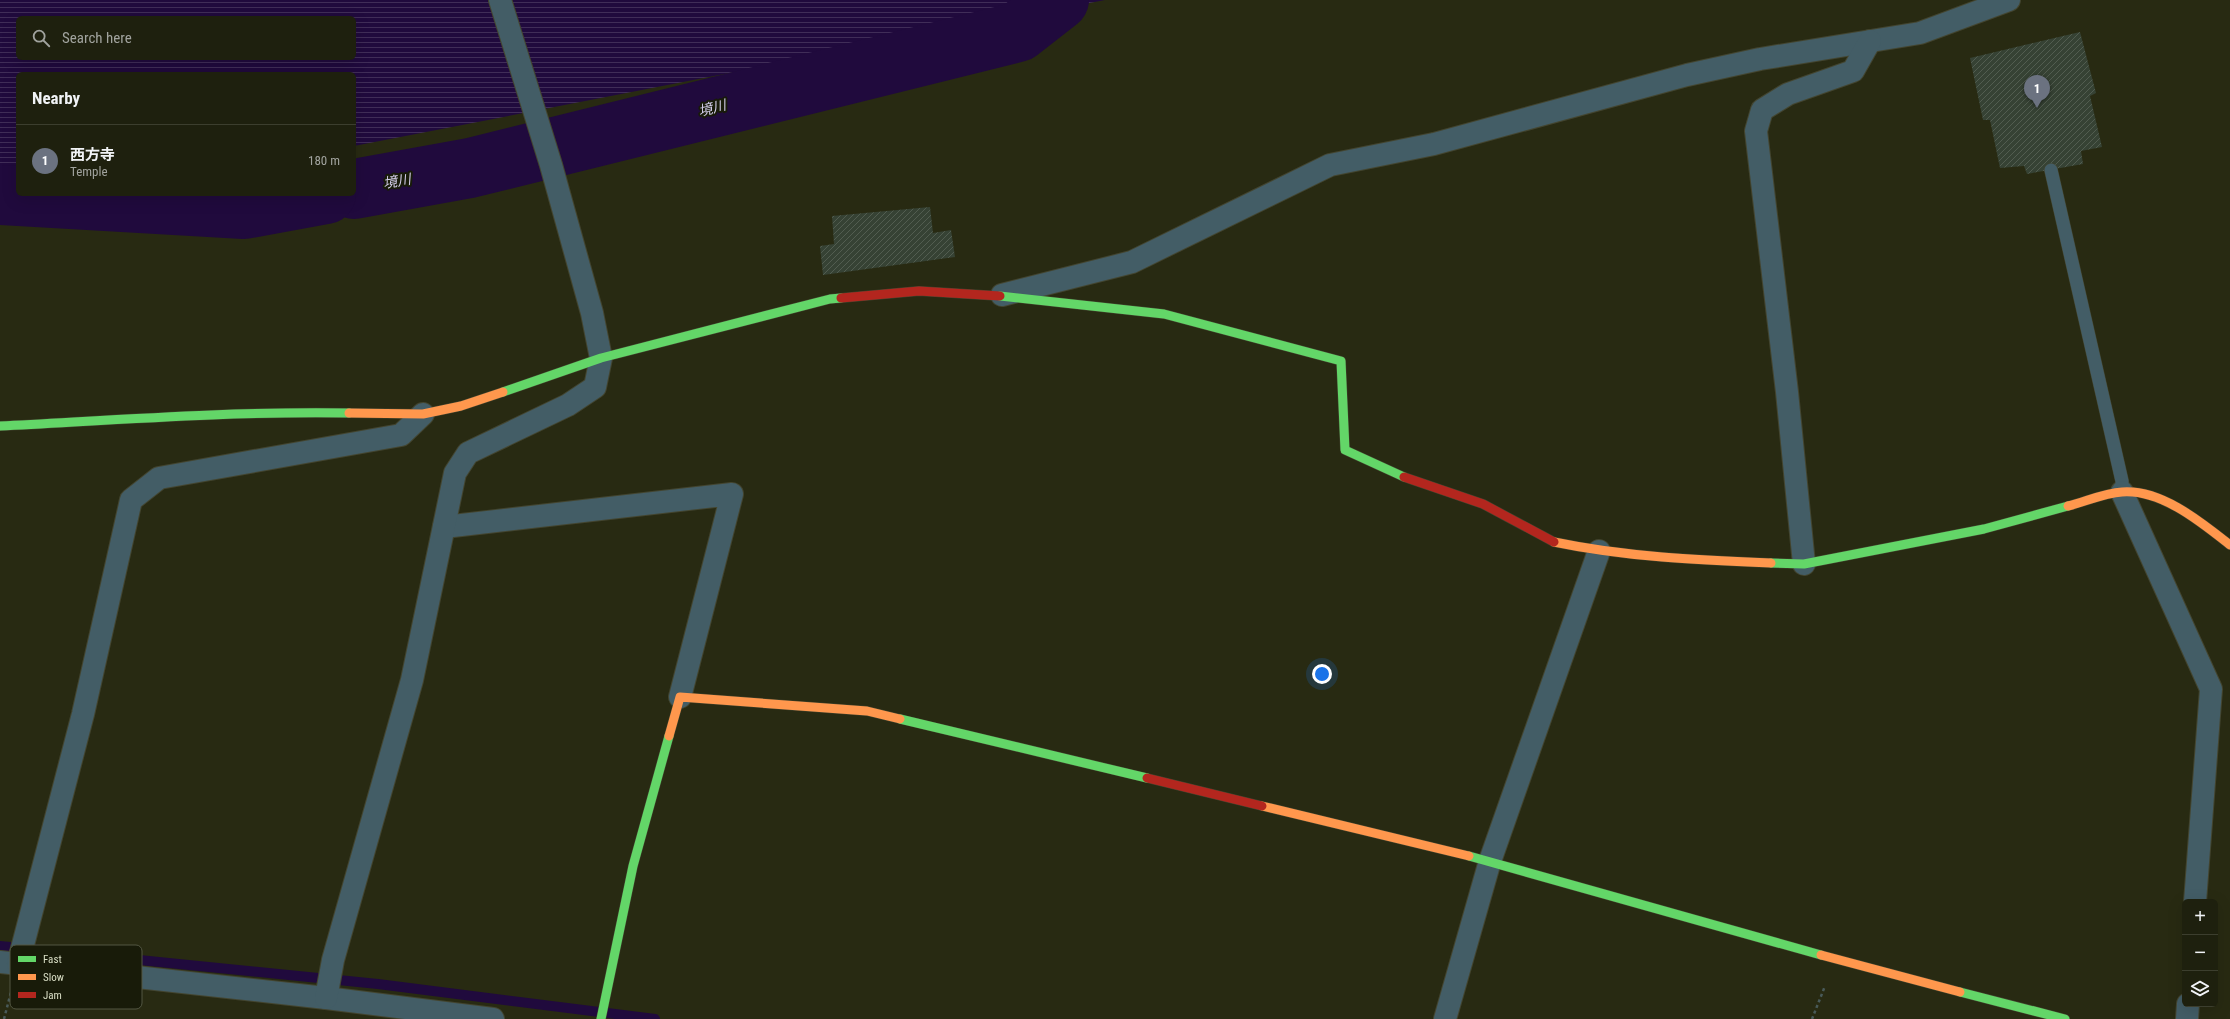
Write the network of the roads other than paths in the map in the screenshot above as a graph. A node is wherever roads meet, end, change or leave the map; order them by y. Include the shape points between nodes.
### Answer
1 (500, 0) edge
2 (2009, 0) edge
3 (1870, 42) junction
4 (2051, 170) dead end
5 (1001, 296) junction
6 (601, 358) junction
7 (423, 414) junction
8 (0, 426) edge
9 (2122, 492) junction
10 (444, 527) junction
11 (2230, 545) edge
12 (1599, 550) junction
13 (1804, 564) junction
14 (680, 697) junction
15 (1490, 861) junction
16 (2195, 899) edge
17 (14, 945) edge
18 (142, 978) edge
19 (326, 998) junction
20 (2188, 1007) edge
21 (493, 1019) edge
22 (601, 1019) edge
23 (1445, 1019) edge
24 (2065, 1019) edge
25 (2187, 1019) edge

1 - 6 street via 551,165 592,313
2 - 3 street via 1920,33
3 - 5 street via 1760,59 1687,75 1434,144 1330,165 1132,262
3 - 13 street via 1854,71 1788,94 1762,110 1756,131
4 - 9 lane via 2122,481
5 - 6 street via 920,290 830,299
5 - 12 street via 1164,314 1341,361 1346,450 1402,477 1483,504 1552,541
6 - 7 street via 461,406
6 - 10 street via 595,388 468,453 455,473
7 - 8 street via 304,412
7 - 17 street via 401,435 159,478 131,500 83,714
9 - 11 street via 2151,496 2190,512
9 - 13 street via 1984,529
9 - 16 street via 2211,690
10 - 14 street via 732,494
10 - 19 street via 412,680 333,960
12 - 13 street via 1659,558
12 - 15 street
14 - 15 street via 867,711
14 - 22 street via 633,866
15 - 23 street
15 - 24 street via 1835,959
18 - 19 street
19 - 21 street
20 - 25 street

